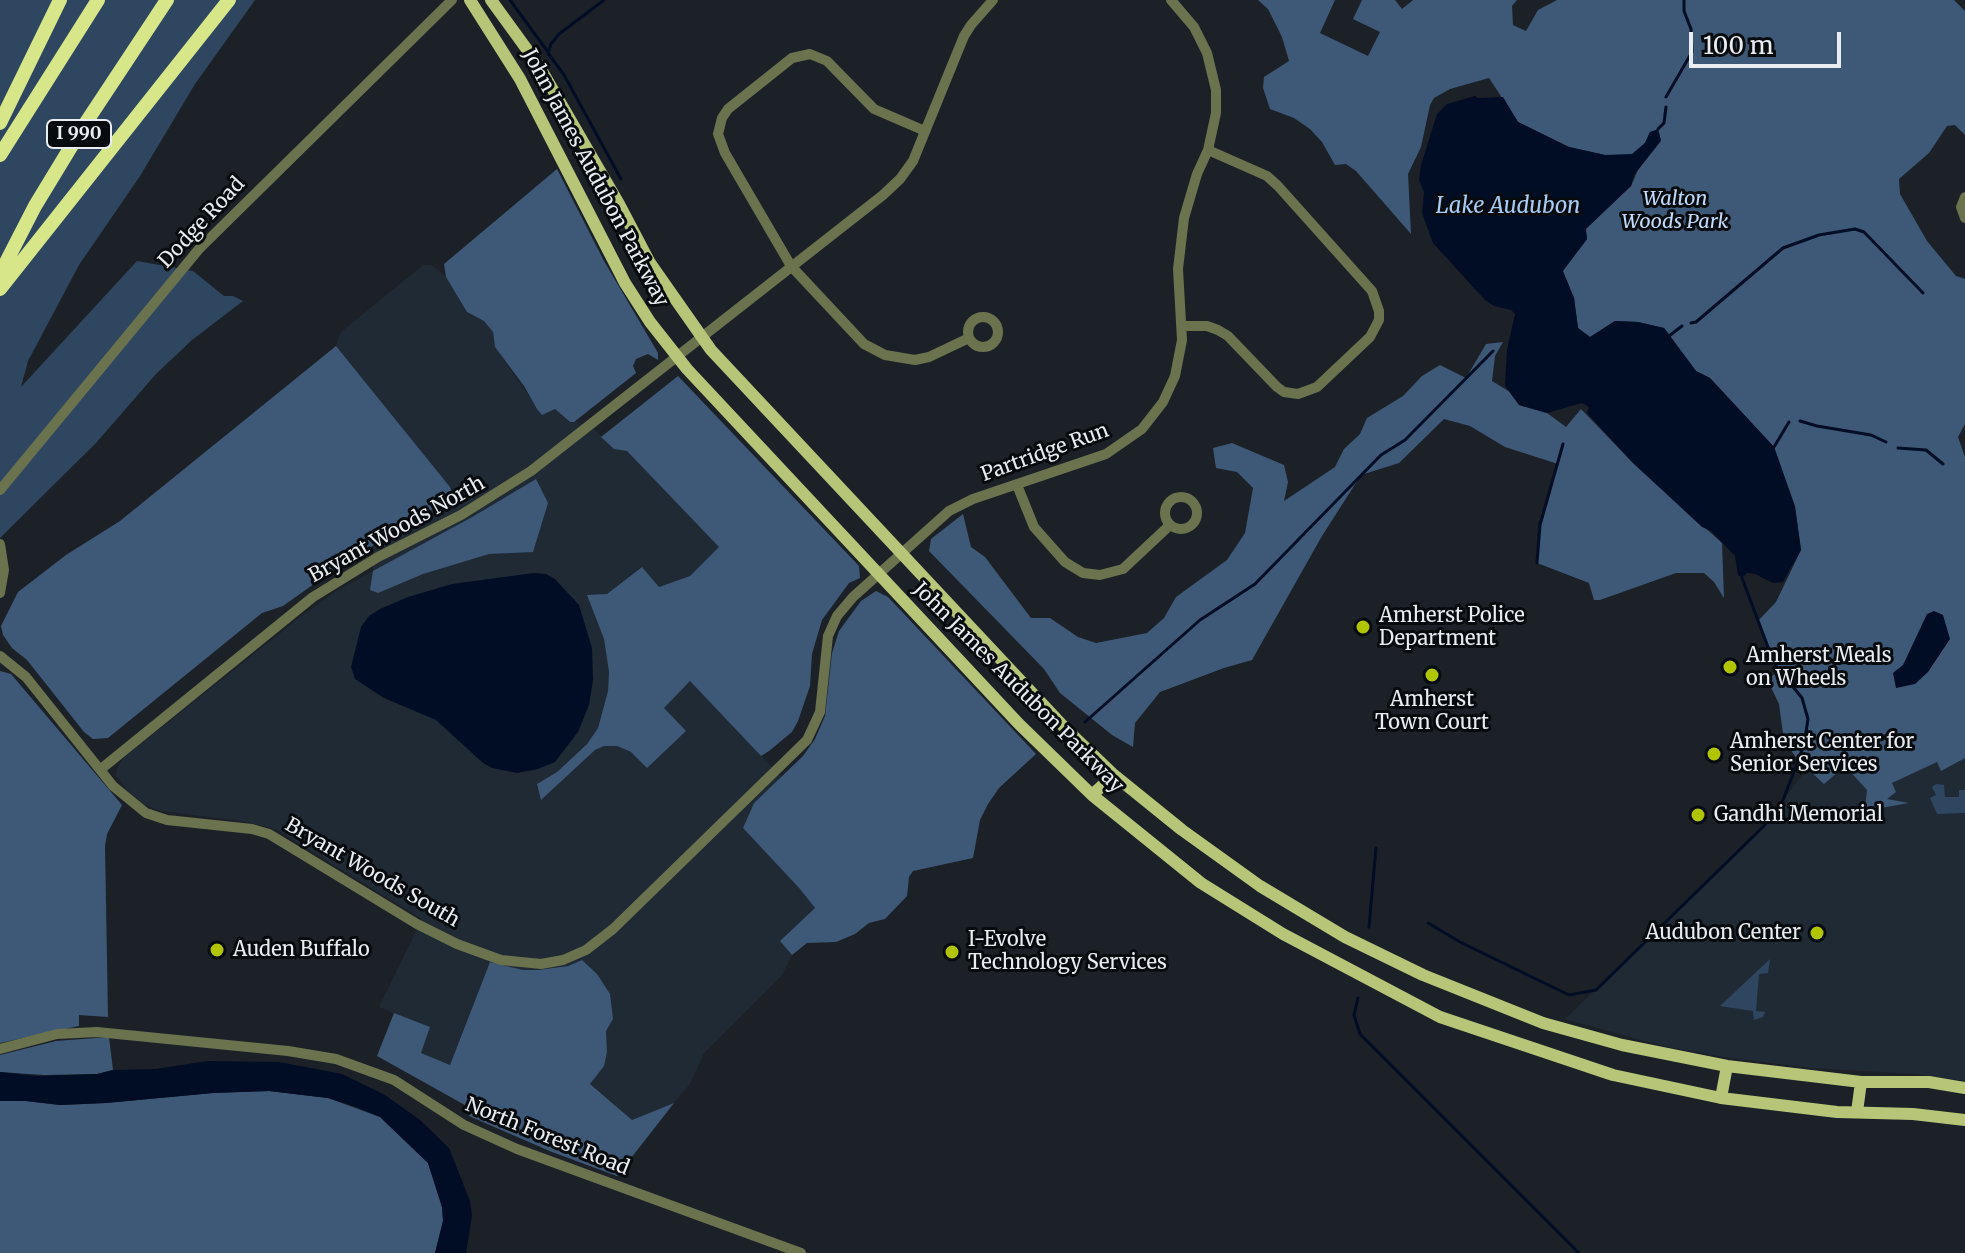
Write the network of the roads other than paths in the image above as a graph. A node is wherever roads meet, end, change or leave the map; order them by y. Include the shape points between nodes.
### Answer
1 (60, 0) edge
2 (98, 0) edge
3 (167, 0) edge
4 (229, 0) edge
5 (452, 0) edge
6 (470, 0) edge
7 (491, 0) edge
8 (993, 0) edge
9 (1171, 0) edge
10 (0, 123) edge
11 (925, 131) junction
12 (1208, 150) junction
13 (0, 155) edge
14 (1965, 197) edge
15 (1965, 218) edge
16 (791, 266) junction
17 (0, 274) edge
18 (0, 289) edge
19 (1183, 326) junction
20 (701, 338) junction
21 (969, 338) dead end
22 (677, 357) junction
23 (1017, 485) junction
24 (0, 490) edge
25 (1170, 525) dead end
26 (0, 544) edge
27 (900, 553) junction
28 (879, 574) junction
29 (0, 593) edge
30 (0, 656) edge
31 (101, 769) junction
32 (1114, 775) junction
33 (1092, 795) junction
34 (0, 1049) edge
35 (1727, 1066) junction
36 (1861, 1082) junction
37 (1965, 1088) edge
38 (1721, 1098) junction
39 (1857, 1112) junction
40 (1965, 1120) edge
41 (801, 1253) edge

1 - 10 highway
2 - 13 highway, I 990
3 - 17 highway, I 990 via 83,127
4 - 18 highway
5 - 24 street, Dodge Road via 199,249
6 - 22 main road, John James Audubon Parkway via 520,79 625,283
7 - 20 main road, John James Audubon Parkway via 539,66 650,263
8 - 11 street via 964,36
9 - 12 street, Partridge Run via 1194,27 1212,71 1216,113
11 - 16 street via 900,179
11 - 16 street via 874,109 827,61 810,54 792,58 728,109 719,125 720,143
12 - 19 street, Partridge Run via 1180,237
12 - 19 street via 1278,186 1372,291 1379,320 1370,337 1317,387 1298,394 1277,387 1218,330
14 - 15 street
16 - 20 street
16 - 21 street via 853,334 885,355 915,360
19 - 23 street, Partridge Run via 1175,376 1142,429 1106,454
20 - 22 street, Bryant Woods North
20 - 27 main road, John James Audubon Parkway
22 - 28 main road, John James Audubon Parkway
22 - 31 street, Bryant Woods North via 520,480 313,597
23 - 25 street via 1034,527 1065,562 1083,573 1123,569
23 - 27 street, Partridge Run via 949,511
26 - 29 street
27 - 28 street, Partridge Run
27 - 32 main road, John James Audubon Parkway
28 - 31 street, Bryant Woods South via 833,625 825,648 820,712 799,750 613,929 563,960 518,963 457,944 269,834 146,813
28 - 33 main road, John James Audubon Parkway
30 - 31 street, Bryant Woods South via 26,677
32 - 33 main road
32 - 35 main road, John James Audubon Parkway via 1260,886 1345,937 1423,975 1543,1023
33 - 38 main road, John James Audubon Parkway via 1237,907 1440,1017 1613,1075
34 - 41 street, North Forest Road via 57,1034 97,1032 336,1059 394,1080 453,1119 506,1144
35 - 36 main road, John James Audubon Parkway
35 - 38 main road
36 - 37 main road, John James Audubon Parkway
36 - 39 main road
38 - 39 main road, John James Audubon Parkway
39 - 40 main road, John James Audubon Parkway

